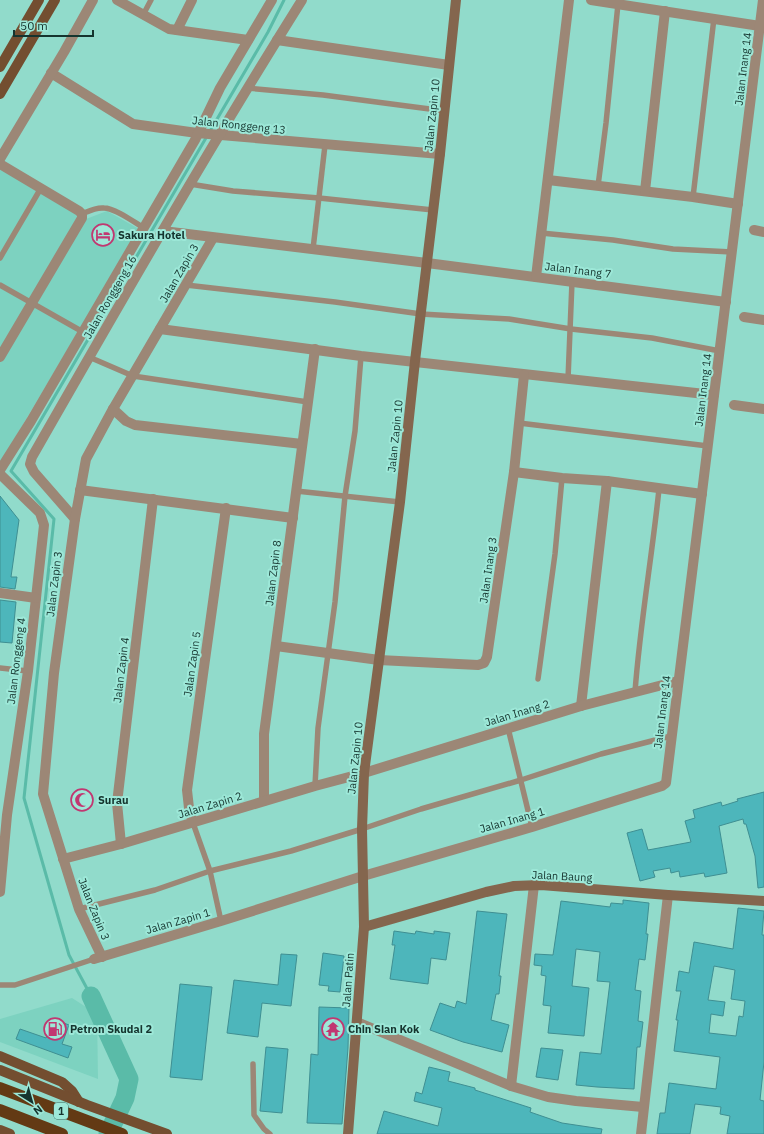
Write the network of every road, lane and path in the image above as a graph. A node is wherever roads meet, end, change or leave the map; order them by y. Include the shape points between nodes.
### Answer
1 (39, 0) edge
2 (55, 0) edge
3 (93, 0) edge
4 (117, 0) edge
5 (151, 0) edge
6 (192, 0) edge
7 (272, 0) edge
8 (302, 0) edge
9 (456, 0) edge
10 (569, 0) edge
11 (591, 0) edge
12 (763, 0) edge
13 (618, 4) junction
14 (665, 11) junction
15 (143, 15) junction
16 (714, 18) junction
17 (760, 26) junction
18 (176, 30) junction
19 (248, 40) junction
20 (277, 40) junction
21 (449, 65) junction
22 (0, 67) edge
23 (51, 73) junction
24 (246, 88) junction
25 (0, 94) edge
26 (445, 111) junction
27 (197, 133) junction
28 (220, 135) junction
29 (325, 145) junction
30 (440, 154) junction
31 (0, 159) edge
32 (0, 164) edge
33 (548, 180) junction
34 (190, 184) junction
35 (598, 186) junction
36 (41, 188) junction
37 (645, 191) junction
38 (693, 197) junction
39 (319, 198) junction
40 (738, 204) junction
41 (433, 210) junction
42 (82, 214) junction
43 (144, 228) junction
44 (163, 231) junction
45 (541, 232) junction
46 (213, 238) junction
47 (313, 249) junction
48 (732, 252) junction
49 (0, 258) edge
50 (427, 263) junction
51 (536, 277) junction
52 (572, 282) junction
53 (0, 285) edge
54 (186, 285) junction
55 (726, 302) junction
56 (32, 303) junction
57 (420, 314) junction
58 (744, 317) dead end
59 (764, 320) edge
60 (160, 329) junction
61 (571, 330) junction
62 (83, 332) junction
63 (315, 349) junction
64 (720, 351) junction
65 (361, 356) junction
66 (0, 357) edge
67 (89, 357) junction
68 (415, 361) junction
69 (524, 375) junction
70 (132, 376) junction
71 (568, 380) junction
72 (714, 395) junction
73 (308, 402) junction
74 (734, 405) dead end
75 (113, 409) junction
76 (764, 409) edge
77 (519, 423) junction
78 (302, 444) junction
79 (708, 446) junction
80 (0, 470) edge
81 (514, 472) junction
82 (0, 474) edge
83 (562, 478) junction
84 (607, 481) junction
85 (659, 489) junction
86 (80, 490) junction
87 (296, 491) junction
88 (702, 494) junction
89 (345, 496) junction
90 (153, 499) junction
91 (400, 502) junction
92 (226, 508) junction
93 (293, 518) junction
94 (75, 519) junction
95 (0, 593) edge
96 (36, 598) junction
97 (276, 646) junction
98 (328, 653) junction
99 (379, 660) junction
100 (0, 668) edge
101 (28, 671) junction
102 (538, 678) dead end
103 (678, 681) junction
104 (636, 692) junction
105 (580, 706) junction
106 (508, 728) junction
107 (672, 736) junction
108 (364, 773) junction
109 (521, 780) junction
110 (666, 784) joint
111 (315, 786) junction
112 (264, 801) junction
113 (4, 815) edge
114 (193, 823) junction
115 (532, 827) junction
116 (362, 829) junction
117 (121, 844) junction
118 (63, 859) junction
119 (210, 871) junction
120 (363, 876) junction
121 (534, 885) junction
122 (0, 892) edge
123 (668, 895) junction
124 (764, 901) edge
125 (79, 909) junction
126 (221, 921) junction
127 (364, 927) junction
128 (98, 958) junction
129 (0, 985) edge
130 (357, 1022) junction
131 (0, 1056) edge
132 (253, 1064) dead end
133 (0, 1070) edge
134 (511, 1086) junction
135 (0, 1088) edge
136 (83, 1103) junction
137 (643, 1107) junction
138 (0, 1110) edge
139 (0, 1130) edge
140 (10, 1134) edge
141 (62, 1134) edge
142 (122, 1134) edge
143 (167, 1134) edge
144 (270, 1134) edge
145 (348, 1134) edge
146 (640, 1134) edge

1 - 22 main road
2 - 25 main road
3 - 23 street
4 - 15 street
5 - 15 lane
6 - 18 street
7 - 19 street, Jalan Ronggeng 16
8 - 20 street, Jalan Ronggeng 16
9 - 21 street, Jalan Zapin 10
10 - 33 street
11 - 13 street
12 - 17 street, Jalan Inang 14
13 - 14 street
13 - 35 lane
14 - 16 street
14 - 37 street
15 - 18 street
16 - 17 street
16 - 38 lane
17 - 40 street, Jalan Inang 14
18 - 19 street
19 - 27 street, Jalan Ronggeng 16
20 - 21 street
20 - 24 street, Jalan Ronggeng 16
21 - 26 street, Jalan Zapin 10
23 - 27 street, Jalan Ronggeng 13 via 133,124
23 - 31 street
24 - 26 lane
24 - 28 street, Jalan Ronggeng 16
26 - 30 street, Jalan Zapin 10
27 - 28 street, Jalan Ronggeng 13
27 - 43 street, Jalan Ronggeng 16
28 - 29 street, Jalan Ronggeng 13
28 - 34 street, Jalan Ronggeng 16
29 - 30 street, Jalan Ronggeng 13
29 - 39 lane
30 - 41 street, Jalan Zapin 10
32 - 36 street
33 - 35 street
33 - 45 street
34 - 39 lane via 233,191
34 - 44 street, Jalan Ronggeng 16
35 - 37 street
36 - 42 street
36 - 49 lane
37 - 38 street
38 - 40 street
39 - 41 lane
39 - 47 lane
40 - 48 street, Jalan Inang 14
41 - 50 street, Jalan Zapin 10
42 - 43 lane via 94,209 111,209
42 - 56 street
43 - 62 street, Jalan Ronggeng 16
44 - 46 street, Jalan Inang 7
44 - 67 street, Jalan Ronggeng 16
45 - 48 lane via 673,249
45 - 51 street
46 - 47 street, Jalan Inang 7
46 - 54 street, Jalan Zapin 3
47 - 50 street, Jalan Inang 7
48 - 55 street, Jalan Inang 14
50 - 51 street, Jalan Inang 7
50 - 57 street, Jalan Zapin 10
51 - 52 street, Jalan Inang 7
52 - 55 street, Jalan Inang 7
52 - 61 lane
53 - 56 lane
54 - 57 lane
54 - 60 street, Jalan Zapin 3
55 - 64 street, Jalan Inang 14
56 - 62 lane
56 - 66 street
57 - 61 lane via 509,320
57 - 68 street, Jalan Zapin 10
58 - 59 street
60 - 63 street
60 - 70 street, Jalan Zapin 3
61 - 64 lane via 652,338
61 - 71 lane
62 - 80 street, Jalan Ronggeng 16
63 - 65 street
63 - 73 street, Jalan Zapin 8
64 - 72 street, Jalan Inang 14
65 - 68 street
65 - 89 lane via 355,431
67 - 70 lane
67 - 94 street, Jalan Ronggeng 16 via 30,464
68 - 69 street
68 - 91 street, Jalan Zapin 10
69 - 71 street
69 - 77 street, Jalan Inang 3
70 - 73 lane
70 - 75 street, Jalan Zapin 3
71 - 72 street
72 - 79 street, Jalan Inang 14
73 - 78 street, Jalan Zapin 8
74 - 76 street
75 - 78 street via 126,421 135,425
75 - 86 street, Jalan Zapin 3 via 86,458
77 - 79 lane
77 - 81 street, Jalan Inang 3
78 - 87 street, Jalan Zapin 8
79 - 88 street, Jalan Inang 14
81 - 83 street
81 - 99 street, Jalan Inang 3 via 488,657 478,665
82 - 96 street, Jalan Ronggeng 4 via 40,513 44,525
83 - 84 street
83 - 102 lane via 555,554
84 - 85 street
84 - 105 street
85 - 88 street
85 - 104 lane via 638,648
86 - 90 street
86 - 94 street, Jalan Zapin 3
87 - 89 lane
87 - 93 street, Jalan Zapin 8
88 - 103 street, Jalan Inang 14
89 - 91 lane
89 - 98 lane
90 - 92 street
90 - 117 street, Jalan Zapin 4 via 117,803
91 - 99 street, Jalan Zapin 10
92 - 93 street
92 - 114 street, Jalan Zapin 5 via 187,790
93 - 97 street, Jalan Zapin 8
94 - 118 street, Jalan Zapin 3 via 54,673 43,794
95 - 96 street
96 - 101 street, Jalan Ronggeng 4
97 - 98 street, Jalan Inang 3
97 - 112 street, Jalan Zapin 8 via 264,734
98 - 99 street, Jalan Inang 3
98 - 111 lane via 318,728
99 - 108 street, Jalan Zapin 10
100 - 101 lane
101 - 113 street, Jalan Ronggeng 4
103 - 104 street, Jalan Inang 2
103 - 107 street, Jalan Inang 14
104 - 105 street, Jalan Inang 2
105 - 106 street, Jalan Inang 2
106 - 108 street, Jalan Inang 2
106 - 109 lane
107 - 109 lane via 601,754
107 - 110 street, Jalan Inang 14
108 - 111 street, Jalan Zapin 2
108 - 116 street, Jalan Zapin 10
109 - 115 lane
109 - 116 lane via 421,808
110 - 115 street, Jalan Inang 1
111 - 112 street, Jalan Zapin 2
112 - 114 street, Jalan Zapin 2
113 - 122 street, Jalan Ronggeng 4
114 - 117 street, Jalan Zapin 2
114 - 119 lane
115 - 120 street, Jalan Inang 1
116 - 119 lane via 291,851
116 - 120 street, Jalan Zapin 10
117 - 118 street, Jalan Zapin 2
118 - 125 street, Jalan Zapin 3
119 - 125 lane via 155,890
119 - 126 lane
120 - 126 street, Jalan Zapin 1
120 - 127 street, Jalan Patin
121 - 123 street, Jalan Baung
121 - 127 street, Jalan Baung via 486,892
121 - 134 street
123 - 124 street, Jalan Baung
123 - 137 street
125 - 128 street, Jalan Zapin 3
126 - 128 street, Jalan Zapin 1
127 - 130 street, Jalan Patin
128 - 129 lane, Jalan Zapin 1 via 15,985
130 - 134 street
130 - 145 street, Jalan Patin
131 - 136 main road via 62,1082
132 - 144 lane via 254,1115
133 - 136 main road
134 - 137 street via 548,1097
135 - 142 highway, 1
136 - 143 main road
137 - 146 street
138 - 141 highway, 1
139 - 140 main road

